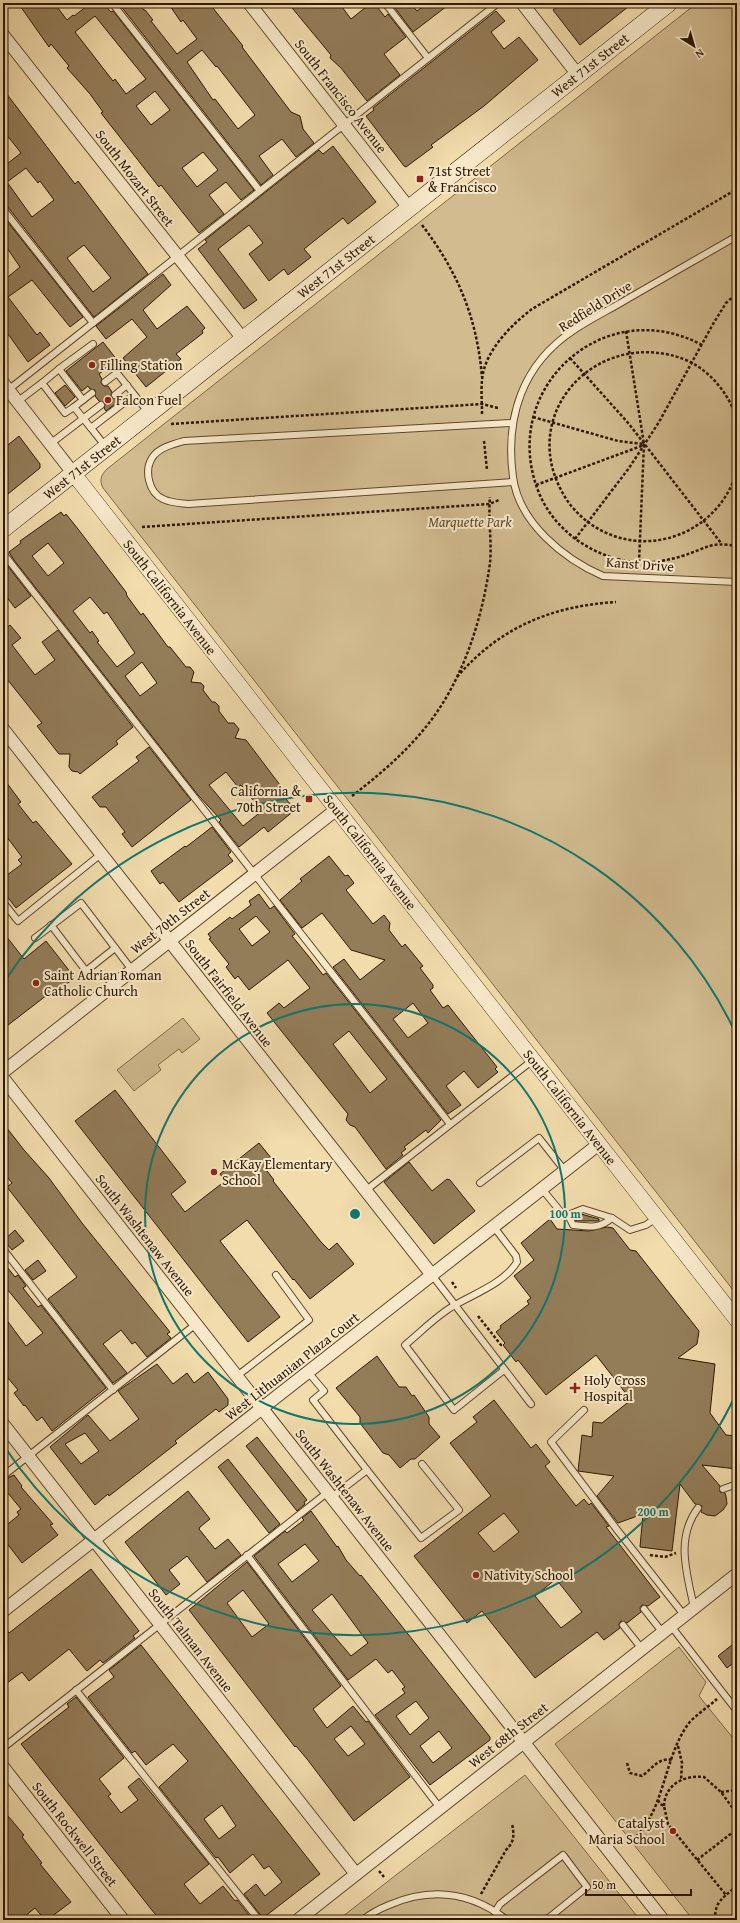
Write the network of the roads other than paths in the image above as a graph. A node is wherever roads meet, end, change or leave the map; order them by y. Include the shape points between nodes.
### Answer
1 (112, 3) edge
2 (249, 3) edge
3 (385, 3) edge
4 (498, 3) edge
5 (522, 3) edge
6 (669, 3) edge
7 (3, 35) edge
8 (428, 58) junction
9 (578, 75) junction
10 (344, 125) junction
11 (260, 191) junction
12 (409, 208) junction
13 (3, 209) edge
14 (737, 236) edge
15 (177, 256) junction
16 (93, 323) junction
17 (243, 339) junction
18 (93, 344) dead end
19 (59, 370) junction
20 (105, 382) dead end
21 (42, 383) junction
22 (127, 385) junction
23 (5, 389) edge
24 (92, 393) dead end
25 (114, 395) dead end
26 (134, 395) junction
27 (83, 400) junction
28 (17, 402) junction
29 (101, 404) dead end
30 (74, 407) junction
31 (149, 414) junction
32 (83, 418) junction
33 (512, 423) junction
34 (91, 428) junction
35 (50, 444) junction
36 (106, 447) junction
37 (510, 458) joint
38 (74, 473) junction
39 (513, 482) junction
40 (3, 529) edge
41 (3, 553) edge
42 (737, 582) edge
43 (3, 729) edge
44 (337, 810) junction
45 (101, 854) junction
46 (255, 874) junction
47 (3, 902) edge
48 (51, 925) junction
49 (35, 938) dead end
50 (169, 941) junction
51 (115, 948) junction
52 (132, 970) junction
53 (533, 1060) junction
54 (3, 1072) edge
55 (3, 1078) edge
56 (450, 1124) junction
57 (599, 1144) junction
58 (564, 1171) junction
59 (480, 1183) dead end
60 (542, 1189) junction
61 (365, 1191) junction
62 (568, 1215) junction
63 (657, 1217) junction
64 (612, 1218) junction
65 (494, 1227) junction
66 (3, 1249) edge
67 (276, 1275) dead end
68 (432, 1275) junction
69 (455, 1306) junction
70 (737, 1320) edge
71 (196, 1324) junction
72 (504, 1370) junction
73 (308, 1372) junction
74 (236, 1376) junction
75 (113, 1390) junction
76 (531, 1404) dead end
77 (262, 1408) junction
78 (584, 1410) dead end
79 (3, 1424) edge
80 (28, 1456) junction
81 (422, 1464) dead end
82 (367, 1470) junction
83 (3, 1476) edge
84 (737, 1484) edge
85 (723, 1489) dead end
86 (330, 1495) junction
87 (698, 1508) dead end
88 (94, 1540) junction
89 (247, 1555) junction
90 (737, 1574) edge
91 (644, 1609) dead end
92 (3, 1611) edge
93 (689, 1612) junction
94 (160, 1624) junction
95 (624, 1625) dead end
96 (667, 1629) junction
97 (642, 1649) junction
98 (76, 1690) junction
99 (737, 1711) edge
100 (524, 1742) junction
101 (3, 1748) edge
102 (3, 1767) edge
103 (440, 1808) junction
104 (356, 1874) junction
105 (495, 1912) junction
106 (123, 1920) edge
107 (259, 1920) edge
108 (298, 1920) edge
109 (363, 1920) edge
110 (507, 1920) edge
111 (546, 1920) edge
112 (664, 1920) edge

1 - 11 lane
2 - 10 street, South Francisco Avenue
3 - 8 lane
4 - 8 lane
5 - 9 street
6 - 9 main road, West 71st Street
7 - 15 street, South Mozart Street
8 - 10 lane
9 - 12 main road, West 71st Street
10 - 11 lane
10 - 12 street, South Francisco Avenue
11 - 15 lane
12 - 17 main road, West 71st Street
13 - 16 lane
14 - 33 lane, Redfield Drive via 573,331 544,356 531,372
15 - 16 lane
15 - 17 street, South Mozart Street
16 - 23 lane
17 - 31 main road, West 71st Street
18 - 19 lane
19 - 21 lane
19 - 27 lane
20 - 22 lane via 117,373
21 - 28 lane
21 - 30 lane via 65,414
22 - 25 lane
22 - 26 lane
23 - 28 street, South California Avenue
24 - 27 lane
26 - 31 lane
26 - 34 lane
27 - 30 lane
28 - 35 street, South California Avenue
29 - 32 lane
30 - 32 lane
31 - 36 main road, West 71st Street
32 - 34 lane
32 - 35 lane
33 - 37 lane, Redfield Drive
33 - 39 lane via 184,441 160,450 152,458 148,468 152,491 162,499 188,504
34 - 36 lane
35 - 38 street, South California Avenue
36 - 38 main road, West 71st Street
37 - 39 lane, Kanst Drive
38 - 40 main road, West 71st Street
38 - 44 street, South California Avenue
39 - 42 lane, Kanst Drive via 526,511 546,539 584,568 603,576
41 - 46 lane
43 - 45 street, South Fairfield Avenue
44 - 46 street, West 70th Street
44 - 53 street, South California Avenue
45 - 47 lane via 18,921
45 - 50 street, South Fairfield Avenue
46 - 50 street, West 70th Street
46 - 56 lane
48 - 49 lane
48 - 51 lane via 86,970
48 - 51 lane via 81,903
50 - 52 street, West 70th Street
50 - 61 street, South Fairfield Avenue
51 - 52 lane
52 - 54 street, West 70th Street
53 - 56 lane
53 - 57 street, South California Avenue
55 - 71 street, South Washtenaw Avenue
56 - 61 lane
57 - 58 street, West Lithuanian Plaza Court
57 - 63 street, South California Avenue
58 - 59 lane via 539,1138
58 - 60 street, West Lithuanian Plaza Court
60 - 62 lane via 560,1211
60 - 65 street, West Lithuanian Plaza Court
61 - 68 street, South Fairfield Avenue
62 - 64 lane via 583,1209
62 - 64 lane via 573,1225 590,1227 604,1225
63 - 64 lane via 646,1225 630,1230
63 - 70 street, South California Avenue
65 - 68 street, West Lithuanian Plaza Court
65 - 69 lane via 516,1256 517,1262 514,1268 481,1293
66 - 75 lane
67 - 74 lane via 309,1320
68 - 69 lane
68 - 73 street, West Lithuanian Plaza Court
69 - 72 lane
69 - 72 lane via 404,1345 454,1410
71 - 74 street, South Washtenaw Avenue
71 - 75 lane
72 - 76 lane
73 - 77 street, West Lithuanian Plaza Court
73 - 82 lane via 324,1391 313,1400
74 - 77 street, South Washtenaw Avenue
75 - 80 lane
77 - 86 street, South Washtenaw Avenue
77 - 88 street, West Lithuanian Plaza Court
78 - 93 lane via 551,1442 618,1532
79 - 80 street, South Talman Avenue
80 - 83 lane
80 - 88 street, South Talman Avenue
81 - 82 lane via 459,1510 421,1538
82 - 86 lane
84 - 85 lane
86 - 89 lane
86 - 100 street, South Washtenaw Avenue
87 - 93 lane via 690,1519 684,1546
88 - 92 street, West Lithuanian Plaza Court
88 - 94 street, South Talman Avenue
89 - 94 lane
89 - 103 lane
90 - 93 street, West 68th Street
91 - 96 lane
93 - 96 street, West 68th Street
94 - 98 lane
94 - 104 street, South Talman Avenue
95 - 97 lane
96 - 97 street, West 68th Street
96 - 99 lane
97 - 100 street, West 68th Street
98 - 101 lane
98 - 107 lane
100 - 103 street, West 68th Street
100 - 112 street, South Washtenaw Avenue
102 - 106 street, South Rockwell Street
103 - 104 street, West 68th Street
104 - 108 street, West 68th Street
105 - 109 lane via 446,1894 425,1894 399,1900
105 - 110 lane
105 - 111 lane via 500,1904 563,1855 587,1887

